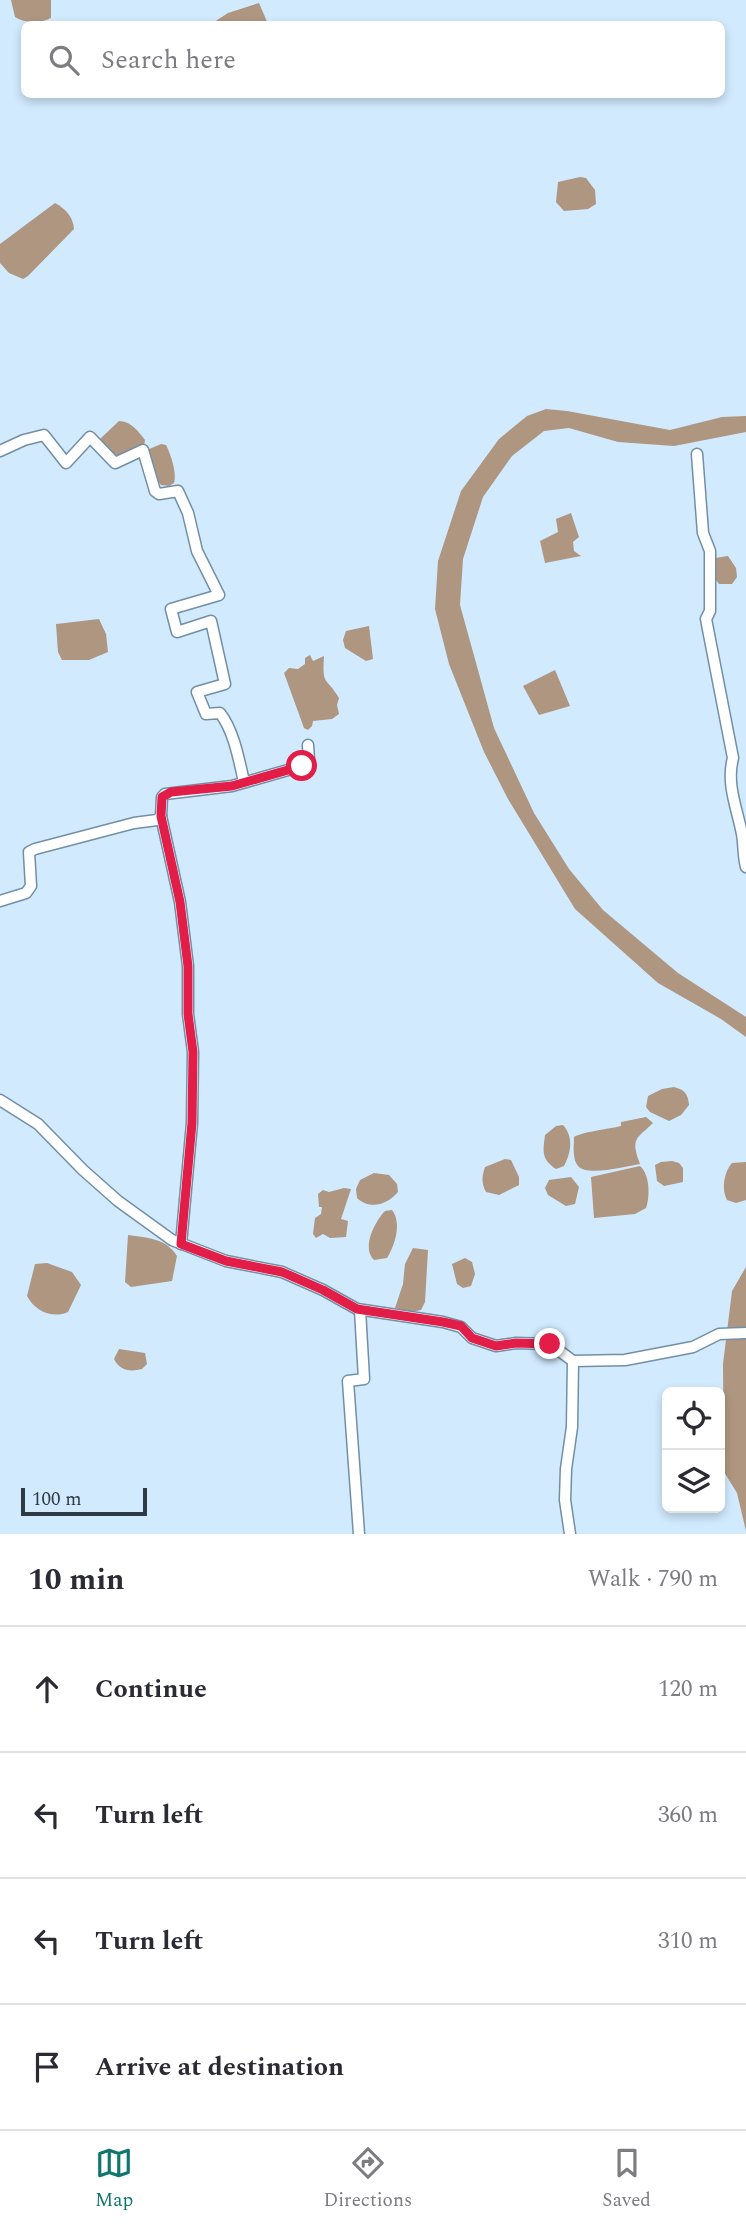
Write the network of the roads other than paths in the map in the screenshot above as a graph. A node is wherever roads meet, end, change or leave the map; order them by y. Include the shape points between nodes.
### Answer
1 (0, 451) edge
2 (697, 454) dead end
3 (308, 745) dead end
4 (244, 782) junction
5 (161, 816) junction
6 (746, 867) edge
7 (0, 901) edge
8 (0, 1100) edge
9 (181, 1244) junction
10 (360, 1310) junction
11 (746, 1333) edge
12 (573, 1361) junction
13 (359, 1534) edge
14 (570, 1534) edge

1 - 4 street via 44,435 66,463 90,437 115,463 143,450 155,491 177,491 197,551 219,595 171,609 177,632 211,621 225,684 197,692 206,714 220,713 224,719
2 - 6 street via 702,533 710,551 710,611 706,619 733,758 731,788
3 - 4 street via 309,760 302,766
4 - 5 street via 164,794
5 - 7 street via 29,852 31,886 26,893
5 - 9 street via 180,902 193,1052
8 - 9 street via 38,1124 118,1201
9 - 10 street via 226,1261 282,1272
10 - 12 street via 461,1326 472,1338 496,1346 550,1344
10 - 13 street via 364,1378 348,1381
11 - 12 street via 719,1334 693,1346 625,1360
12 - 14 street via 565,1500

